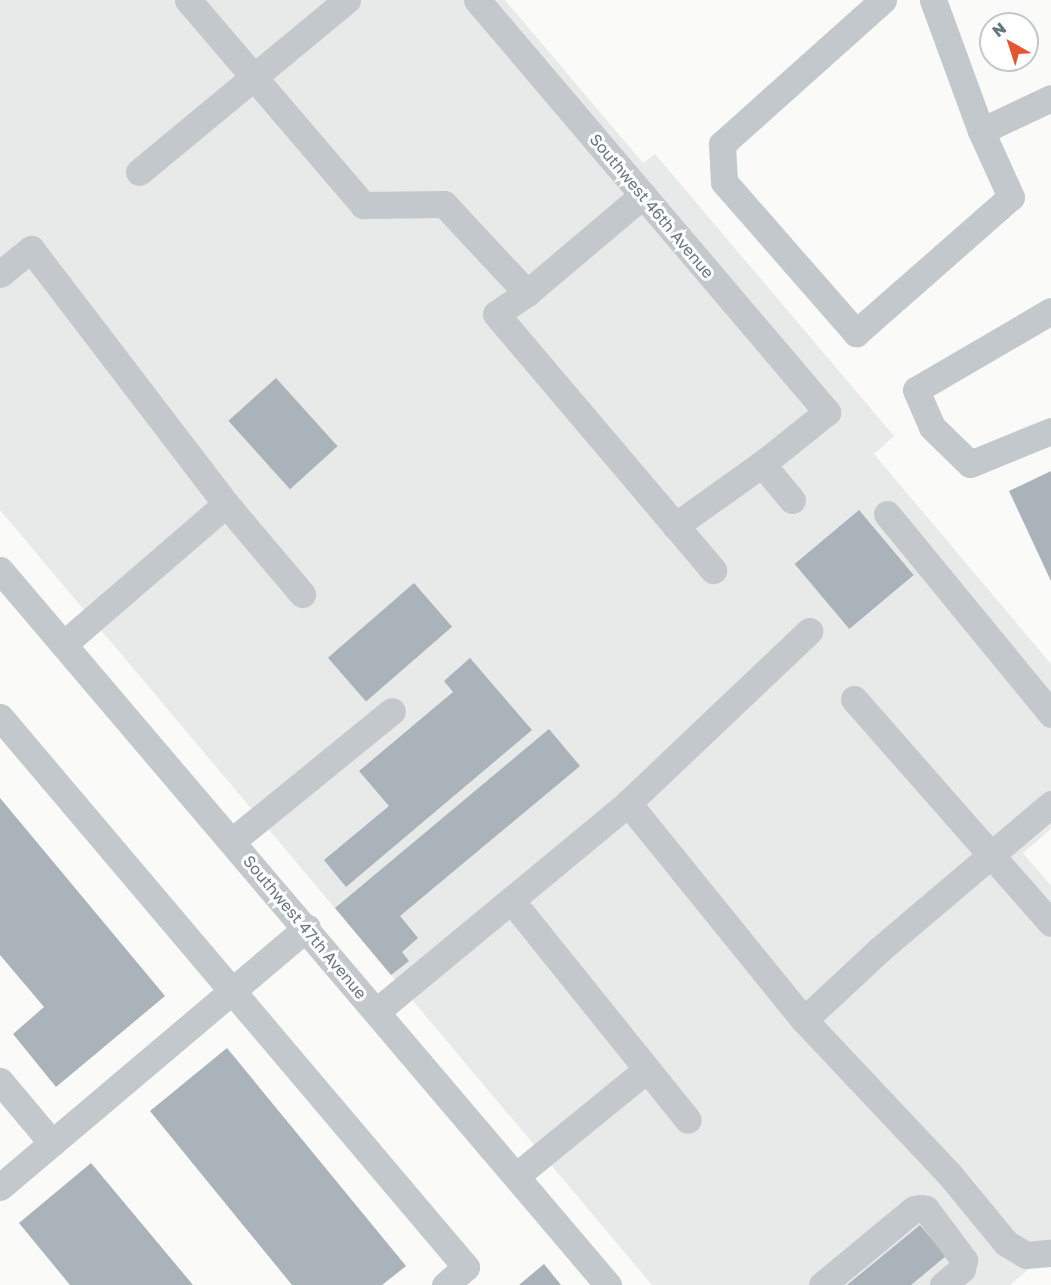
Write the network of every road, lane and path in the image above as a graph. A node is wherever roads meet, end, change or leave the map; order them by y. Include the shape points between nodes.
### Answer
1 (188, 0) edge
2 (347, 0) edge
3 (477, 0) edge
4 (883, 0) edge
5 (933, 0) edge
6 (253, 78) junction
7 (1051, 98) edge
8 (981, 131) junction
9 (139, 172) dead end
10 (643, 195) junction
11 (0, 274) edge
12 (527, 293) junction
13 (1051, 311) edge
14 (1051, 431) edge
15 (762, 464) junction
16 (792, 500) dead end
17 (226, 504) junction
18 (887, 514) dead end
19 (675, 526) junction
20 (0, 570) edge
21 (713, 570) dead end
22 (302, 594) dead end
23 (809, 631) dead end
24 (64, 644) junction
25 (854, 699) dead end
26 (392, 711) dead end
27 (1051, 714) edge
28 (0, 717) edge
29 (628, 803) junction
30 (1051, 804) edge
31 (232, 841) junction
32 (993, 854) junction
33 (511, 900) junction
34 (1051, 923) edge
35 (307, 928) junction
36 (232, 991) junction
37 (377, 1011) junction
38 (804, 1020) junction
39 (647, 1069) junction
40 (0, 1081) edge
41 (688, 1120) dead end
42 (52, 1143) junction
43 (516, 1176) junction
44 (0, 1187) edge
45 (1051, 1253) edge
46 (445, 1285) edge
47 (608, 1285) edge
48 (822, 1285) edge
49 (943, 1285) edge

1 - 6 street
2 - 6 street
3 - 10 street, Southwest 46th Avenue
4 - 8 street via 722,144 724,182 856,333 1011,197
5 - 8 street
6 - 9 street
6 - 12 street via 363,205 444,204
7 - 8 street
10 - 12 street
10 - 15 street, Southwest 46th Avenue via 826,412
11 - 17 street via 31,249
12 - 19 street via 496,314
13 - 14 street via 916,390 932,427 970,464
15 - 16 street
15 - 19 street
17 - 22 street
17 - 24 street
18 - 27 street
19 - 21 street
20 - 24 street, Southwest 47th Avenue
23 - 29 street
24 - 31 street, Southwest 47th Avenue
25 - 32 street
26 - 31 street
28 - 36 street
29 - 33 street
29 - 38 street
30 - 32 street
31 - 35 street, Southwest 47th Avenue
32 - 34 street
32 - 38 street via 879,950
33 - 37 street
33 - 39 street
35 - 36 street
35 - 37 street, Southwest 47th Avenue
36 - 42 street
36 - 46 street via 466,1267
37 - 43 street, Southwest 47th Avenue
38 - 45 street via 950,1175 1006,1243 1026,1255
39 - 41 street
39 - 43 street
40 - 42 street
42 - 44 street
43 - 47 street, Southwest 47th Avenue
48 - 49 street via 914,1209 921,1208 926,1209 964,1260 962,1269

